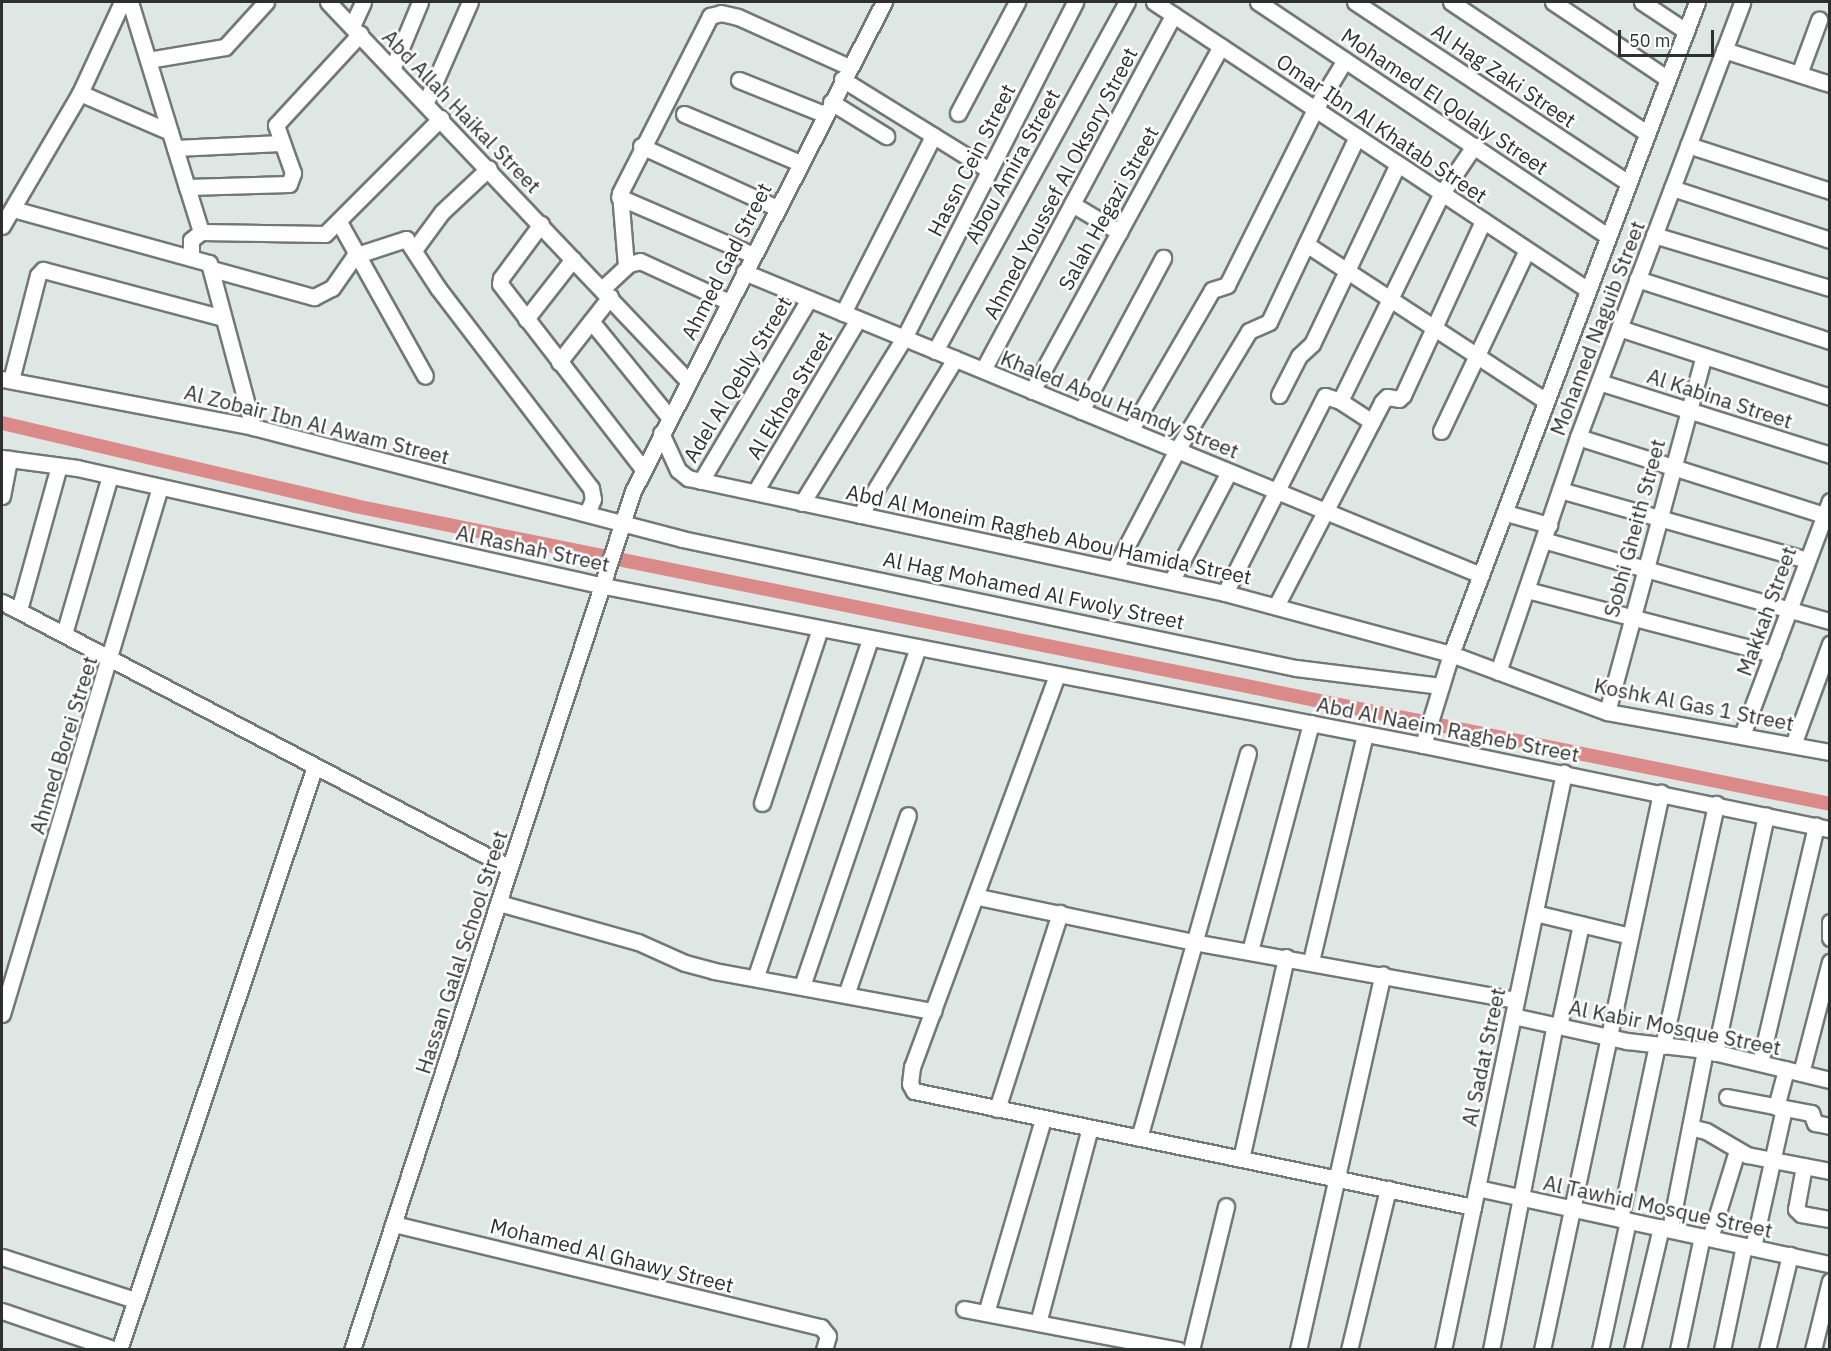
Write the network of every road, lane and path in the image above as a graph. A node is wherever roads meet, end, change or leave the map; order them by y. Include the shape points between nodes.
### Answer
1 (122, 2) edge
2 (130, 2) edge
3 (266, 2) edge
4 (328, 2) edge
5 (363, 2) edge
6 (420, 2) edge
7 (470, 2) edge
8 (884, 2) edge
9 (1017, 2) edge
10 (1075, 2) edge
11 (1126, 2) edge
12 (1154, 2) edge
13 (1258, 2) edge
14 (1355, 2) edge
15 (1450, 2) edge
16 (1553, 2) edge
17 (1642, 2) edge
18 (1697, 2) edge
19 (1742, 2) edge
20 (1173, 15) junction
21 (1819, 20) dead end
22 (356, 30) junction
23 (1686, 31) junction
24 (1221, 46) junction
25 (1724, 50) junction
26 (148, 60) junction
27 (1346, 60) junction
28 (393, 67) junction
29 (846, 73) junction
30 (1799, 74) junction
31 (1668, 78) junction
32 (739, 80) dead end
33 (1830, 84) edge
34 (80, 93) junction
35 (426, 102) junction
36 (828, 108) junction
37 (1315, 109) junction
38 (958, 113) dead end
39 (684, 114) dead end
40 (441, 118) junction
41 (170, 132) junction
42 (1647, 133) junction
43 (886, 136) dead end
44 (933, 136) junction
45 (1357, 137) junction
46 (281, 143) junction
47 (1688, 145) junction
48 (641, 146) junction
49 (1474, 146) junction
50 (175, 148) junction
51 (800, 163) junction
52 (1398, 164) junction
53 (489, 168) junction
54 (989, 170) junction
55 (1628, 183) junction
56 (187, 187) junction
57 (1672, 188) junction
58 (1830, 190) edge
59 (1442, 193) junction
60 (619, 197) junction
61 (1072, 204) junction
62 (777, 208) junction
63 (13, 209) junction
64 (1483, 221) junction
65 (339, 222) junction
66 (541, 224) junction
67 (2, 226) edge
68 (201, 232) junction
69 (1119, 232) junction
70 (1654, 235) junction
71 (1608, 236) junction
72 (1830, 240) edge
73 (1306, 244) junction
74 (414, 250) junction
75 (1527, 250) junction
76 (753, 255) junction
77 (191, 256) junction
78 (354, 256) junction
79 (1163, 258) dead end
80 (573, 259) junction
81 (626, 267) junction
82 (212, 269) junction
83 (1346, 270) junction
84 (744, 272) junction
85 (1637, 279) junction
86 (1830, 288) edge
87 (1588, 290) junction
88 (606, 293) junction
89 (1389, 298) junction
90 (809, 299) junction
91 (729, 302) junction
92 (843, 313) junction
93 (223, 318) junction
94 (526, 319) junction
95 (858, 319) junction
96 (591, 321) junction
97 (1434, 327) junction
98 (1619, 328) junction
99 (904, 338) junction
100 (1830, 341) edge
101 (935, 351) junction
102 (1476, 355) junction
103 (1704, 356) junction
104 (956, 359) junction
105 (559, 362) junction
106 (983, 370) junction
107 (424, 376) dead end
108 (6, 379) edge
109 (689, 382) junction
110 (1599, 382) junction
111 (1032, 391) junction
112 (1279, 395) dead end
113 (1830, 397) edge
114 (1340, 401) junction
115 (1546, 401) junction
116 (1688, 410) junction
117 (1081, 411) junction
118 (669, 417) junction
119 (1372, 422) junction
120 (253, 427) junction
121 (1130, 431) junction
122 (1441, 431) dead end
123 (661, 433) junction
124 (1578, 437) junction
125 (1178, 450) junction
126 (1830, 454) edge
127 (5, 458) edge
128 (59, 466) junction
129 (1672, 466) junction
130 (643, 469) junction
131 (1229, 472) junction
132 (110, 476) junction
133 (701, 481) junction
134 (160, 487) junction
135 (1560, 490) junction
136 (755, 492) junction
137 (1279, 492) junction
138 (2, 496) edge
139 (802, 503) junction
140 (1827, 508) edge
141 (1325, 512) junction
142 (587, 513) junction
143 (1506, 513) junction
144 (860, 515) junction
145 (1659, 518) junction
146 (621, 523) junction
147 (1549, 525) junction
148 (1543, 540) junction
149 (1808, 560) junction
150 (609, 567) joint
151 (1115, 568) junction
152 (1646, 568) junction
153 (1480, 575) junction
154 (1172, 580) junction
155 (604, 586) junction
156 (1527, 590) junction
157 (1225, 592) junction
158 (2, 602) edge
159 (1276, 606) junction
160 (1790, 608) junction
161 (19, 610) junction
162 (1632, 617) junction
163 (1830, 621) edge
164 (820, 629) junction
165 (64, 634) junction
166 (870, 639) junction
167 (1830, 644) edge
168 (918, 647) junction
169 (1451, 654) junction
170 (1773, 654) junction
171 (111, 659) junction
172 (1498, 672) junction
173 (1057, 675) junction
174 (1440, 691) junction
175 (1607, 712) junction
176 (1311, 723) junction
177 (1365, 734) junction
178 (1743, 735) junction
179 (1423, 745) junction
180 (1793, 745) junction
181 (1830, 752) edge
182 (1248, 753) dead end
183 (315, 766) junction
184 (1564, 773) junction
185 (1661, 793) junction
186 (762, 803) dead end
187 (1716, 804) junction
188 (908, 815) dead end
189 (1766, 815) junction
190 (1823, 827) edge
191 (510, 868) junction
192 (978, 897) junction
193 (499, 903) junction
194 (1060, 914) junction
195 (1535, 914) junction
196 (1830, 922) edge
197 (1581, 924) junction
198 (1630, 936) junction
199 (1830, 938) edge
200 (1193, 942) junction
201 (1250, 951) junction
202 (1286, 957) junction
203 (1311, 961) junction
204 (1830, 962) edge
205 (1383, 974) junction
206 (756, 976) junction
207 (801, 986) junction
208 (847, 992) junction
209 (1516, 1000) junction
210 (933, 1011) junction
211 (2, 1014) edge
212 (1513, 1016) junction
213 (1557, 1026) junction
214 (1607, 1037) junction
215 (1660, 1045) junction
216 (1710, 1052) junction
217 (1760, 1064) junction
218 (1786, 1070) junction
219 (1801, 1073) junction
220 (1830, 1080) edge
221 (1727, 1097) dead end
222 (1780, 1108) junction
223 (997, 1109) junction
224 (1043, 1119) junction
225 (1830, 1126) edge
226 (1690, 1127) junction
227 (1090, 1128) junction
228 (1139, 1138) junction
229 (1737, 1151) junction
230 (1241, 1160) junction
231 (1772, 1161) junction
232 (1804, 1166) junction
233 (1830, 1172) edge
234 (1339, 1179) junction
235 (1477, 1188) junction
236 (1388, 1189) junction
237 (1520, 1197) junction
238 (1226, 1206) dead end
239 (1473, 1207) junction
240 (1572, 1209) junction
241 (1624, 1220) junction
242 (1830, 1220) edge
243 (394, 1224) junction
244 (1665, 1228) junction
245 (1706, 1237) junction
246 (1749, 1246) junction
247 (1790, 1256) junction
248 (2, 1257) edge
249 (1830, 1264) edge
250 (1830, 1281) edge
251 (135, 1300) junction
252 (964, 1309) dead end
253 (2, 1311) edge
254 (986, 1313) junction
255 (1038, 1323) junction
256 (117, 1350) edge
257 (352, 1350) edge
258 (824, 1350) edge
259 (1178, 1350) edge
260 (1191, 1350) edge
261 (1298, 1350) edge
262 (1349, 1350) edge
263 (1443, 1350) edge
264 (1491, 1350) edge
265 (1542, 1350) edge
266 (1600, 1350) edge
267 (1632, 1350) edge
268 (1678, 1350) edge
269 (1722, 1350) edge
270 (1767, 1350) edge
271 (1813, 1350) edge

1 - 34 street
2 - 26 street
3 - 26 street via 225,46
4 - 22 street, Abd Allah Haikal Street
5 - 22 street
6 - 28 street
7 - 35 street
8 - 29 street, Ahmed Gad Street
9 - 38 street
10 - 54 street, Hassn Cein Street
11 - 101 street, Abou Amira Street
12 - 20 street, Omar Ibn Al Khatab Street
13 - 27 street, Mohamed El Qolaly Street
14 - 55 street, Al Hag Zaki Street
15 - 42 street
16 - 31 street
17 - 23 street
18 - 23 street, Mohamed Naguib Street
19 - 25 street, Mohamed Naguib Street
20 - 24 street, Omar Ibn Al Khatab Street
20 - 61 street, Ahmed Youssef Al Oksory Street
21 - 30 street
22 - 28 street, Abd Allah Haikal Street
22 - 46 street via 276,125
23 - 31 street, Mohamed Naguib Street
24 - 37 street, Omar Ibn Al Khatab Street
24 - 69 street, Salah Hegazi Street
25 - 30 street
25 - 47 street, Mohamed Naguib Street
26 - 41 street
27 - 37 street
27 - 49 street, Mohamed El Qolaly Street
28 - 35 street, Abd Allah Haikal Street
29 - 36 street, Ahmed Gad Street
29 - 44 street
29 - 48 street via 738,17 721,13 711,16
30 - 33 street
31 - 42 street, Mohamed Naguib Street
32 - 36 street
34 - 41 street
34 - 63 street
35 - 40 street, Abd Allah Haikal Street
36 - 43 street
36 - 51 street, Ahmed Gad Street
37 - 45 street, Omar Ibn Al Khatab Street
37 - 121 street via 1227,285 1213,289
39 - 51 street
40 - 53 street, Abd Allah Haikal Street
40 - 65 street
41 - 50 street
42 - 55 street, Mohamed Naguib Street
44 - 54 street
44 - 92 street
45 - 52 street, Omar Ibn Al Khatab Street
45 - 73 street
46 - 50 street
46 - 56 street via 292,173 287,185
47 - 57 street, Mohamed Naguib Street
47 - 58 street
48 - 60 street
48 - 62 street
49 - 59 street
49 - 71 street, Mohamed El Qolaly Street
50 - 56 street
51 - 62 street, Ahmed Gad Street
52 - 59 street, Omar Ibn Al Khatab Street
52 - 83 street
53 - 66 street, Abd Allah Haikal Street
53 - 74 street via 442,212
54 - 99 street, Hassn Cein Street
55 - 71 street, Mohamed Naguib Street
56 - 68 street
57 - 70 street, Mohamed Naguib Street
57 - 72 street
59 - 64 street, Omar Ibn Al Khatab Street
59 - 89 street
60 - 76 street
60 - 81 street
61 - 69 street
61 - 106 street, Ahmed Youssef Al Oksory Street
62 - 76 street, Ahmed Gad Street
63 - 67 street
63 - 77 street
64 - 75 street, Omar Ibn Al Khatab Street
64 - 97 street
65 - 68 street via 316,237
65 - 78 street
66 - 80 street, Abd Allah Haikal Street
66 - 94 street via 500,281
68 - 77 street via 191,240
69 - 111 street, Salah Hegazi Street
70 - 85 street, Mohamed Naguib Street
70 - 86 street
71 - 87 street, Mohamed Naguib Street
73 - 83 street
73 - 125 street via 1269,322 1249,331
74 - 78 street via 403,238
74 - 142 street via 438,288 591,488
75 - 87 street, Omar Ibn Al Khatab Street
75 - 102 street
76 - 84 street, Ahmed Gad Street
77 - 82 street via 206,261
78 - 82 street via 332,288 314,297
78 - 107 street
79 - 117 street
80 - 88 street, Abd Allah Haikal Street
80 - 94 street
81 - 88 street
81 - 91 street via 644,262
82 - 93 street
83 - 89 street
83 - 112 street via 1312,344 1299,356
84 - 90 street, Khaled Abou Hamdy Street
84 - 91 street, Ahmed Gad Street
85 - 98 street, Mohamed Naguib Street
85 - 100 street
87 - 115 street, Mohamed Naguib Street
88 - 96 street
88 - 109 street, Abd Allah Haikal Street
89 - 97 street
89 - 114 street
90 - 92 street, Khaled Abou Hamdy Street
90 - 133 street, Adel Al Qebly Street
91 - 109 street, Ahmed Gad Street
92 - 95 street, Khaled Abou Hamdy Street
93 - 108 street via 43,270 38,275
93 - 120 street
94 - 105 street
95 - 99 street, Khaled Abou Hamdy Street
95 - 136 street, Al Ekhoa Street
96 - 105 street
96 - 118 street
97 - 102 street
97 - 119 street via 1402,397 1385,397
98 - 103 street
98 - 110 street, Mohamed Naguib Street
99 - 101 street, Khaled Abou Hamdy Street
99 - 139 street, Hassn Cein Street
101 - 104 street, Khaled Abou Hamdy Street
102 - 115 street
102 - 122 street
103 - 113 street
103 - 116 street, Sobhi Gheith Street
104 - 106 street, Khaled Abou Hamdy Street
104 - 144 street
105 - 130 street
106 - 111 street, Khaled Abou Hamdy Street
108 - 120 street, Al Zobair Ibn Al Awam Street
109 - 118 street, Ahmed Gad Street
110 - 116 street, Al Kabina Street
110 - 124 street, Mohamed Naguib Street
111 - 117 street, Khaled Abou Hamdy Street
114 - 119 street
114 - 137 street via 1325,396
115 - 143 street, Mohamed Naguib Street
116 - 126 street, Al Kabina Street
116 - 129 street, Sobhi Gheith Street
117 - 121 street, Khaled Abou Hamdy Street
118 - 123 street, Ahmed Gad Street
119 - 141 street
120 - 142 street, Al Zobair Ibn Al Awam Street
121 - 125 street, Khaled Abou Hamdy Street
123 - 130 street, Ahmed Gad Street
123 - 133 street, Abd Al Moneim Ragheb Abou Hamida Street via 680,473
124 - 129 street
124 - 135 street, Mohamed Naguib Street
125 - 131 street, Khaled Abou Hamdy Street
125 - 151 street
127 - 128 street, Al Rashah Street
127 - 138 street
128 - 132 street, Al Rashah Street
128 - 161 street
129 - 140 street
129 - 145 street, Sobhi Gheith Street
130 - 146 street, Ahmed Gad Street
131 - 137 street, Khaled Abou Hamdy Street
131 - 154 street
132 - 134 street, Al Rashah Street
132 - 165 street
133 - 136 street, Abd Al Moneim Ragheb Abou Hamida Street
134 - 155 street, Al Rashah Street
134 - 171 street, Ahmed Borei Street
135 - 145 street
135 - 147 street, Mohamed Naguib Street
136 - 139 street, Abd Al Moneim Ragheb Abou Hamida Street
137 - 141 street, Khaled Abou Hamdy Street
137 - 157 street
139 - 144 street, Abd Al Moneim Ragheb Abou Hamida Street
140 - 149 street, Makkah Street
141 - 153 street, Khaled Abou Hamdy Street
141 - 159 street
142 - 146 street, Al Zobair Ibn Al Awam Street
143 - 147 street
143 - 153 street, Mohamed Naguib Street
144 - 151 street, Abd Al Moneim Ragheb Abou Hamida Street
145 - 149 street
145 - 152 street, Sobhi Gheith Street
146 - 150 street, Ahmed Gad Street
146 - 174 street, Al Hag Mohamed Al Fwoly Street via 1296,669
147 - 148 street, Mohamed Naguib Street
148 - 152 street
148 - 156 street, Mohamed Naguib Street
149 - 160 street, Makkah Street
150 - 155 street, Hassan Galal School Street
151 - 154 street, Abd Al Moneim Ragheb Abou Hamida Street
152 - 160 street
152 - 162 street, Sobhi Gheith Street
153 - 169 street, Mohamed Naguib Street
154 - 157 street, Abd Al Moneim Ragheb Abou Hamida Street
155 - 164 street, Al Rashah Street
155 - 191 street, Hassan Galal School Street
156 - 162 street
156 - 172 street, Mohamed Naguib Street
157 - 159 street, Abd Al Moneim Ragheb Abou Hamida Street
158 - 161 street
159 - 169 street, Abd Al Moneim Ragheb Abou Hamida Street
160 - 163 street
160 - 170 street, Makkah Street
161 - 165 street
162 - 170 street
162 - 175 street, Sobhi Gheith Street
164 - 166 street, Al Rashah Street
164 - 186 street
165 - 171 street
166 - 168 street, Al Rashah Street
166 - 206 street
167 - 180 street
168 - 173 street, Al Rashah Street
168 - 207 street
169 - 172 street, Koshk Al Gas 1 Street
169 - 174 street, Mohamed Naguib Street
170 - 178 street, Makkah Street
171 - 183 street
171 - 211 street, Ahmed Borei Street
172 - 175 street, Koshk Al Gas 1 Street
173 - 176 street, Abd Al Naeim Ragheb Street
173 - 192 street
174 - 179 street, Mohamed Naguib Street
175 - 178 street, Koshk Al Gas 1 Street
176 - 177 street, Abd Al Naeim Ragheb Street
176 - 201 street
177 - 179 street, Abd Al Naeim Ragheb Street
177 - 203 street
178 - 180 street, Koshk Al Gas 1 Street
179 - 184 street, Abd Al Naeim Ragheb Street
180 - 181 street, Koshk Al Gas 1 Street
182 - 200 street
183 - 191 street
183 - 251 street
184 - 185 street, Abd Al Naeim Ragheb Street
184 - 195 street, Al Sadat Street
185 - 187 street, Abd Al Naeim Ragheb Street
185 - 198 street
187 - 189 street, Abd Al Naeim Ragheb Street
187 - 215 street
188 - 208 street
189 - 190 street, Abd Al Naeim Ragheb Street
189 - 216 street
190 - 217 street
191 - 193 street, Hassan Galal School Street
192 - 194 street
192 - 210 street
193 - 206 street via 638,942 685,963
193 - 243 street, Hassan Galal School Street
194 - 200 street
194 - 223 street
195 - 197 street
195 - 209 street, Al Sadat Street
196 - 199 street
197 - 198 street
197 - 213 street
198 - 214 street
200 - 201 street
200 - 228 street
201 - 202 street
202 - 203 street
202 - 230 street
203 - 205 street
204 - 219 street
205 - 209 street
205 - 234 street
206 - 207 street
207 - 208 street
208 - 210 street
209 - 212 street, Al Sadat Street
210 - 223 street via 910,1084 922,1094
212 - 213 street, Al Kabir Mosque Street
212 - 235 street, Al Sadat Street
213 - 214 street, Al Kabir Mosque Street
213 - 237 street
214 - 215 street, Al Kabir Mosque Street
214 - 240 street
215 - 216 street, Al Kabir Mosque Street
215 - 241 street
216 - 217 street, Al Kabir Mosque Street
216 - 226 street
217 - 218 street, Al Kabir Mosque Street
218 - 219 street, Al Kabir Mosque Street
218 - 222 street
219 - 220 street, Al Kabir Mosque Street
221 - 222 street
222 - 225 street via 1811,1113 1814,1122
222 - 231 street
223 - 224 street
224 - 227 street
224 - 254 street
226 - 229 street via 1706,1131
226 - 244 street
227 - 228 street
227 - 255 street
228 - 230 street
229 - 231 street
229 - 245 street
230 - 234 street
231 - 232 street
231 - 246 street
232 - 233 street
232 - 242 street via 1796,1209 1801,1214
234 - 236 street
234 - 261 street
235 - 237 street, Al Tawhid Mosque Street
235 - 239 street, Al Sadat Street
236 - 239 street
236 - 262 street
237 - 240 street, Al Tawhid Mosque Street
237 - 264 street
238 - 260 street
239 - 263 street, Al Sadat Street
240 - 241 street, Al Tawhid Mosque Street
240 - 265 street
241 - 244 street, Al Tawhid Mosque Street
241 - 266 street
243 - 257 street, Hassan Galal School Street
243 - 258 street, Mohamed Al Ghawy Street via 821,1327 828,1336
244 - 245 street, Al Tawhid Mosque Street
244 - 267 street
245 - 246 street, Al Tawhid Mosque Street
245 - 268 street
246 - 247 street, Al Tawhid Mosque Street
246 - 269 street
247 - 249 street, Al Tawhid Mosque Street
247 - 270 street
248 - 251 street
250 - 271 street
251 - 256 street
252 - 254 street
253 - 256 street
254 - 255 street
255 - 259 street

